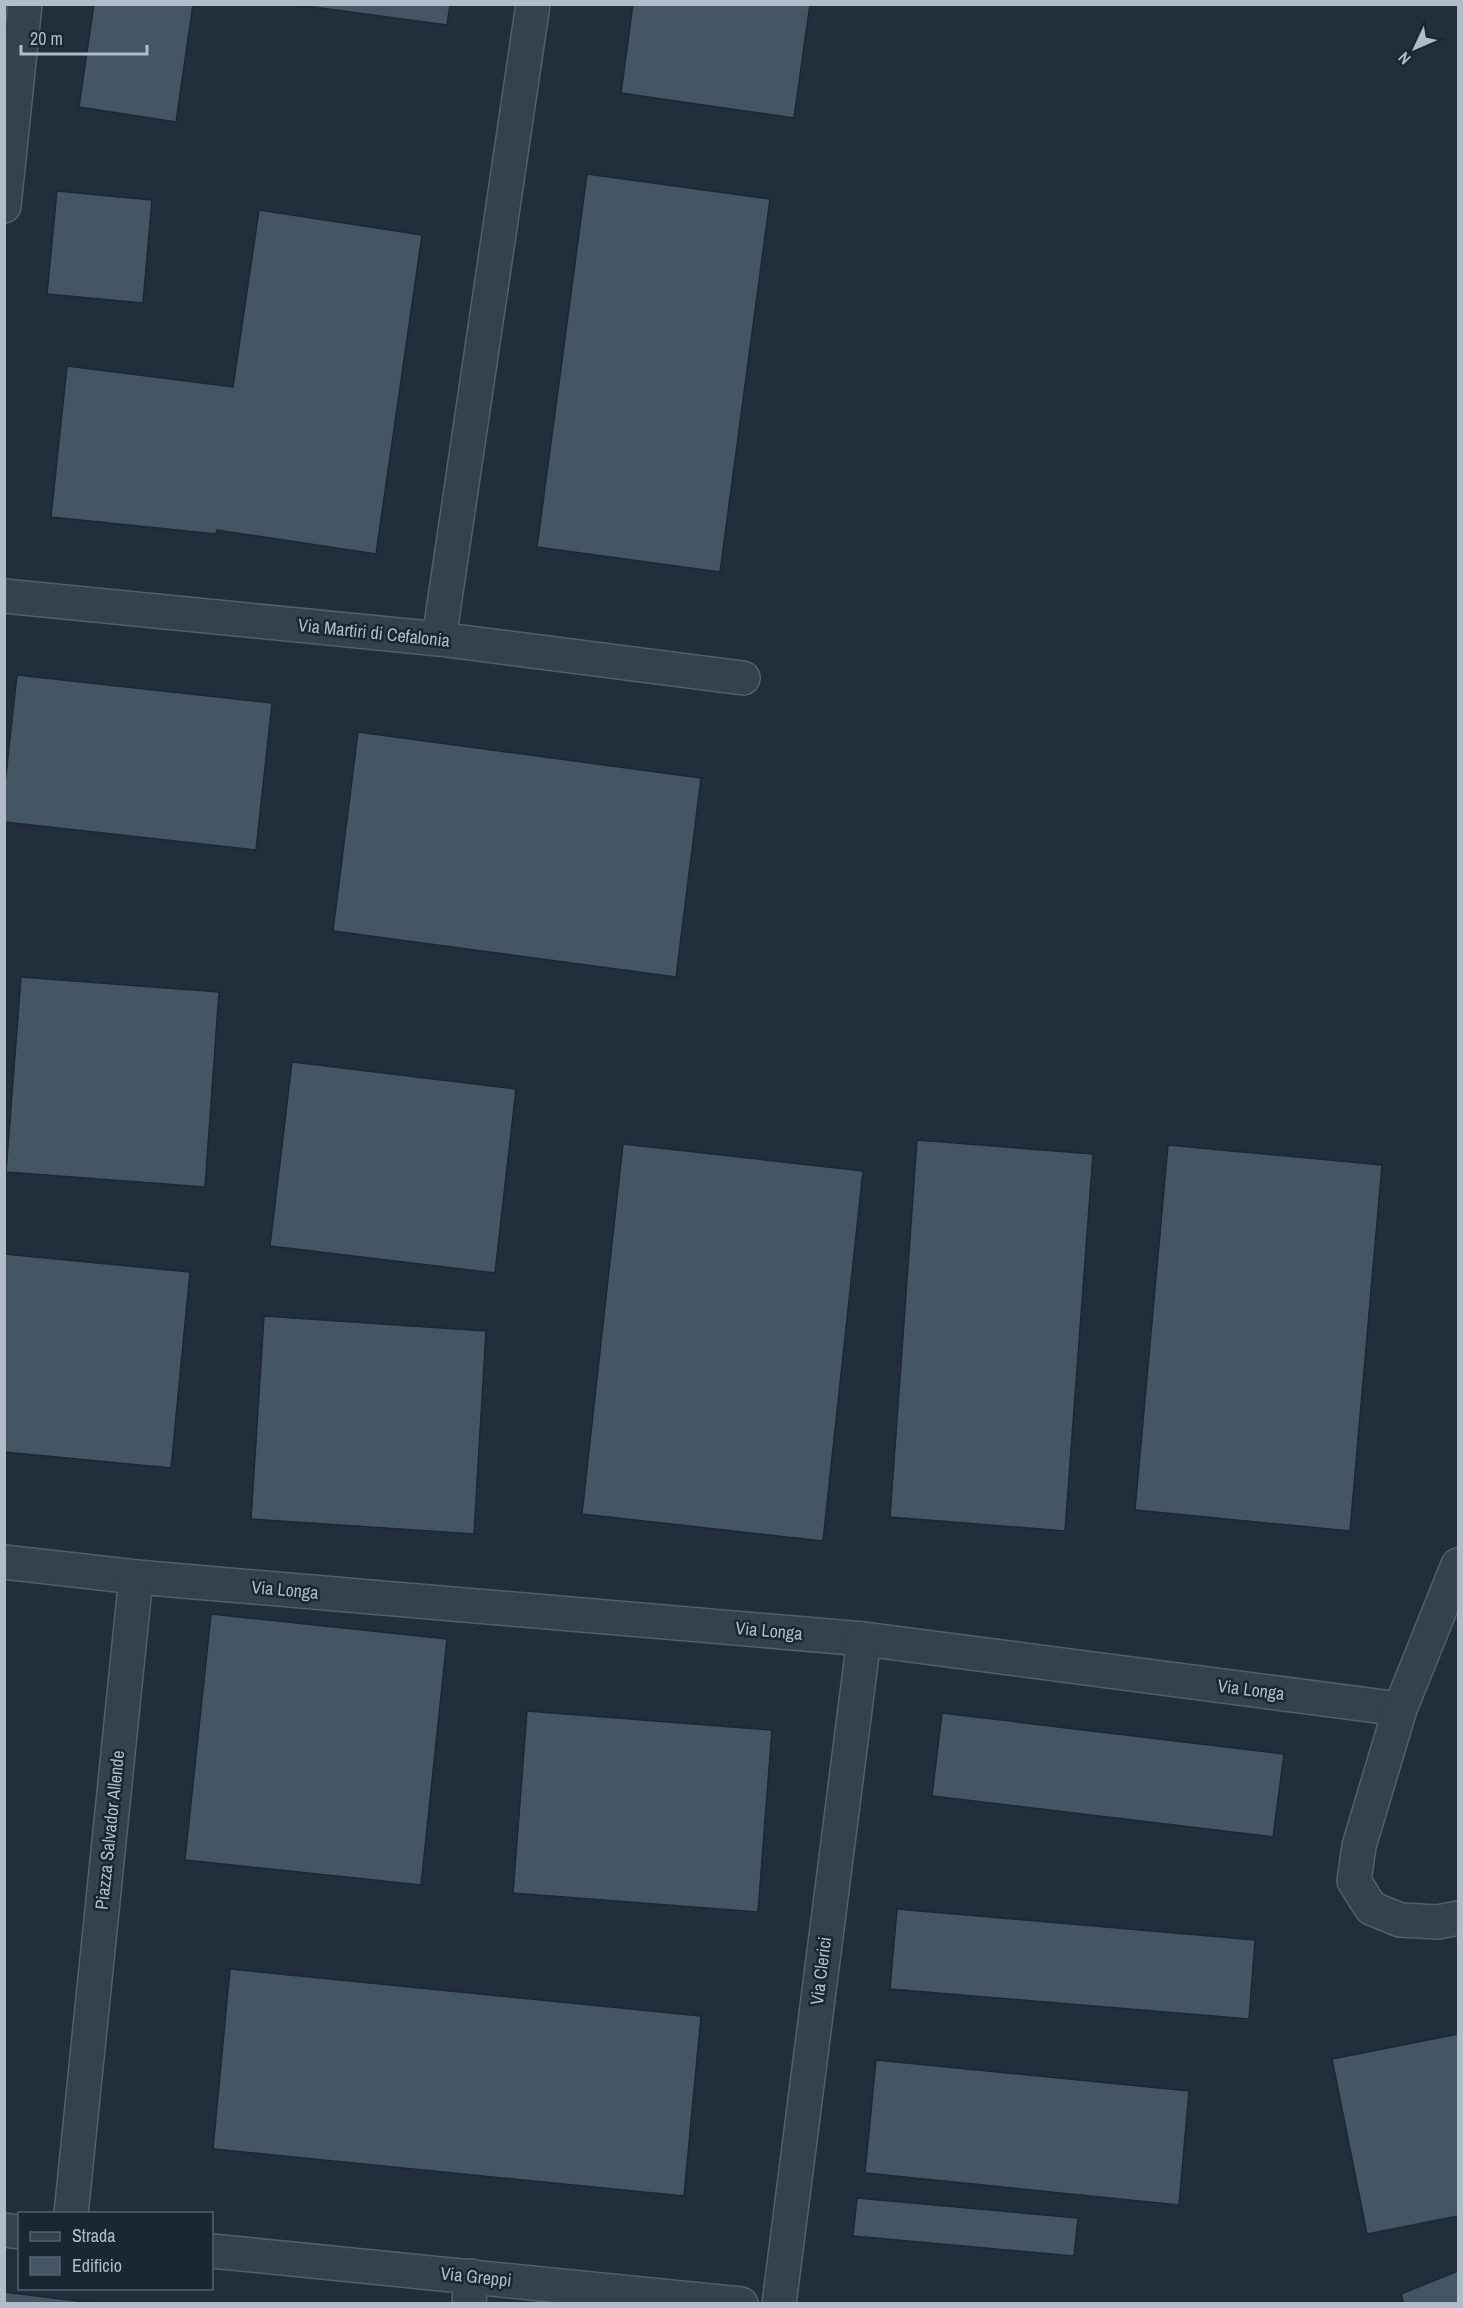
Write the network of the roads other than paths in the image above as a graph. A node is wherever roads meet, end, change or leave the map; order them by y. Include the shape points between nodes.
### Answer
1 (25, 4) edge
2 (532, 4) edge
3 (4, 206) edge
4 (4, 596) edge
5 (439, 639) junction
6 (743, 678) dead end
7 (4, 1562) edge
8 (1458, 1565) edge
9 (136, 1577) junction
10 (864, 1639) junction
11 (1400, 1709) junction
12 (1448, 1920) edge
13 (71, 2212) edge
14 (213, 2251) edge
15 (470, 2290) edge
16 (741, 2304) edge
17 (779, 2304) edge

1 - 3 street
2 - 5 street
4 - 5 street, Via Martiri di Cefalonia
5 - 6 street, Via Martiri di Cefalonia
7 - 9 street
8 - 11 street
9 - 10 street, Via Longa
9 - 13 street, Piazza Salvador Allende
10 - 11 street, Via Longa
10 - 17 street, Via Clerici
11 - 12 street via 1359,1846 1354,1881 1371,1908 1400,1920
14 - 15 street, Via Greppi
15 - 16 street, Via Greppi

